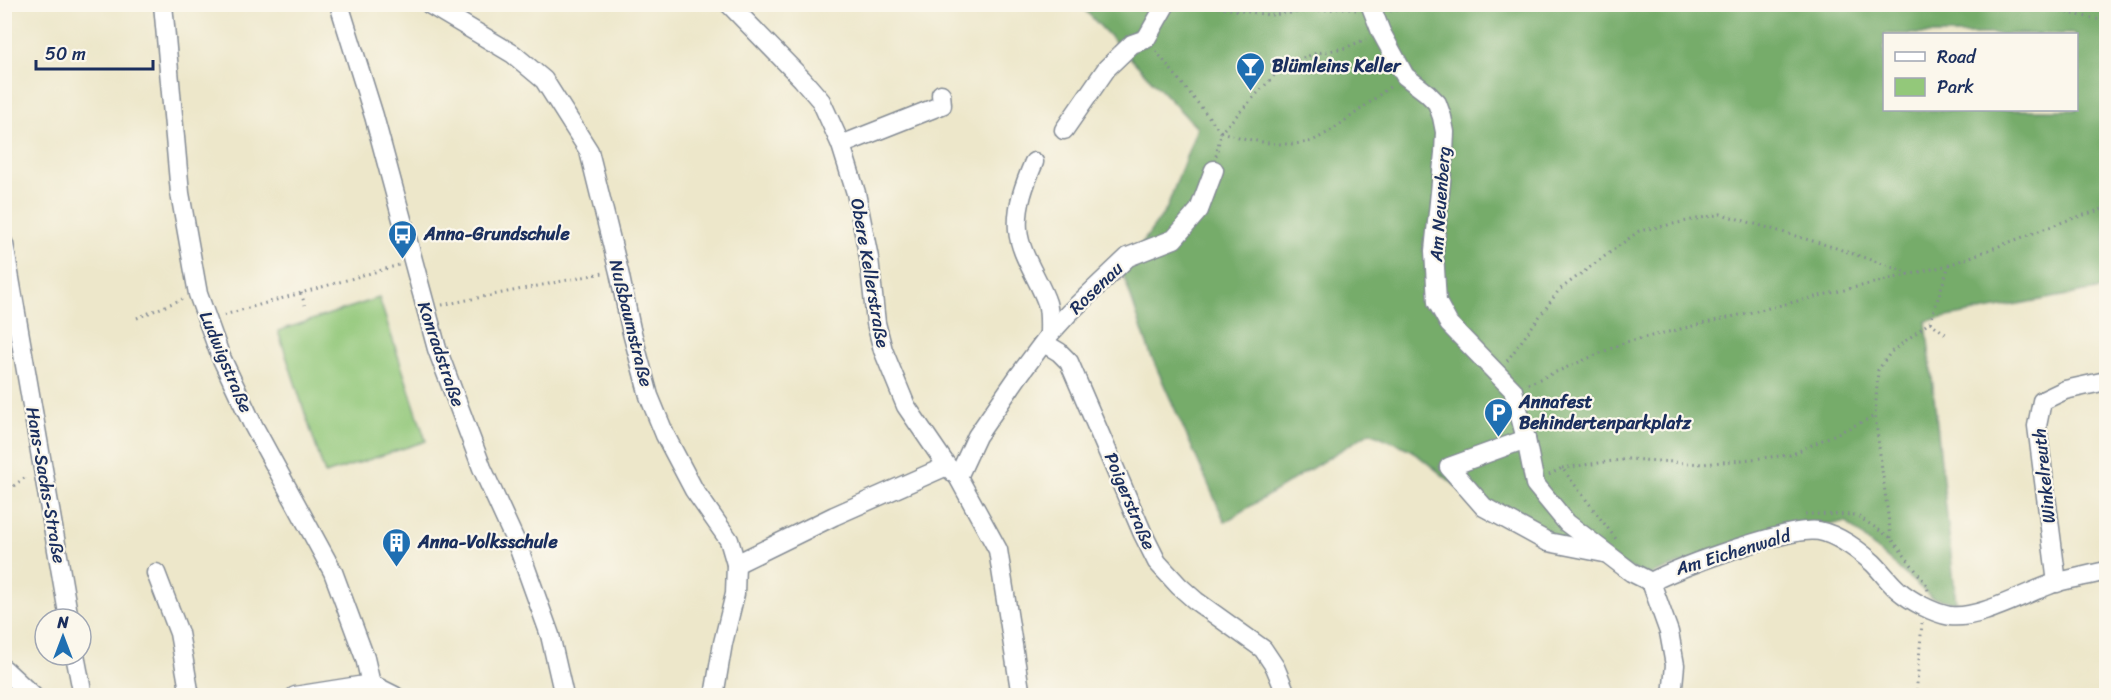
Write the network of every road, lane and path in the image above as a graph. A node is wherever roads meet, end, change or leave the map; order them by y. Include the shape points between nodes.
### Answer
1 (162, 4) edge
2 (339, 4) edge
3 (429, 4) edge
4 (729, 4) edge
5 (1166, 4) edge
6 (1194, 4) edge
7 (1420, 4) edge
8 (2026, 4) edge
9 (1372, 8) edge
10 (2106, 21) edge
11 (1381, 32) junction
12 (1146, 39) junction
13 (1405, 76) junction
14 (941, 94) dead end
15 (1064, 130) dead end
16 (1221, 132) junction
17 (840, 145) junction
18 (1034, 162) dead end
19 (1214, 170) joint
20 (2106, 208) edge
21 (4, 244) edge
22 (412, 261) junction
23 (1948, 265) junction
24 (619, 272) junction
25 (1910, 274) junction
26 (301, 293) junction
27 (198, 294) junction
28 (305, 305) dead end
29 (426, 309) junction
30 (137, 318) dead end
31 (207, 320) junction
32 (1930, 322) junction
33 (1948, 336) dead end
34 (1047, 339) junction
35 (1498, 374) junction
36 (2106, 381) edge
37 (1512, 390) junction
38 (1875, 416) junction
39 (1526, 439) junction
40 (42, 465) junction
41 (1562, 468) dead end
42 (952, 472) junction
43 (4, 493) edge
44 (1892, 538) dead end
45 (1609, 554) junction
46 (736, 564) junction
47 (2106, 571) edge
48 (156, 573) dead end
49 (1651, 582) junction
50 (2057, 583) junction
51 (1923, 605) junction
52 (67, 607) edge
53 (77, 667) edge
54 (4, 669) edge
55 (370, 690) edge
56 (33, 696) edge
57 (83, 696) edge
58 (190, 696) edge
59 (295, 696) edge
60 (395, 696) edge
61 (564, 696) edge
62 (714, 696) edge
63 (1021, 696) edge
64 (1287, 696) edge
65 (1672, 696) edge
66 (1916, 696) edge

1 - 27 street, Ludwigstraße via 180,193
2 - 22 street, Konradstraße via 374,116
3 - 24 street, Nußbaumstraße via 513,54 544,80 589,151
4 - 17 street, Obere Kellerstraße via 821,101
5 - 12 street
6 - 9 path via 1270,15
7 - 9 path via 1395,11
8 - 10 path
9 - 11 street, Am Neuenberg
11 - 13 street, Am Neuenberg
11 - 16 path via 1345,48 1285,64
12 - 15 street via 1132,44 1107,68
12 - 16 path
13 - 16 path via 1310,142 1249,140
13 - 35 street, Am Neuenberg via 1437,104 1445,132 1434,250 1437,302 1449,324
14 - 17 street via 942,105
16 - 19 path
17 - 42 street, Obere Kellerstraße via 856,193 883,350 906,406
18 - 34 street, Rosenau via 1019,206 1018,230 1048,306
19 - 34 street, Rosenau via 1199,210 1174,239 1128,257
20 - 23 path
21 - 40 street, Hans-Sachs-Straße
22 - 26 path
22 - 29 street, Konradstraße
23 - 25 path
23 - 32 path
24 - 29 path
24 - 46 street, Nußbaumstraße via 649,396 694,490 729,540
25 - 35 path via 1721,214 1639,231 1559,290
25 - 37 path via 1626,342
26 - 28 path
26 - 31 path
27 - 30 path
27 - 31 street, Ludwigstraße
29 - 61 street, Konradstraße via 482,468 519,549 550,635
31 - 55 street, Ludwigstraße via 253,425 333,572 365,658
32 - 33 path
32 - 38 path via 1891,352 1878,370
34 - 42 street, Rosenau
34 - 64 street, Poigerstraße via 1069,362 1157,562 1196,601 1263,649
35 - 37 street, Am Neuenberg
36 - 50 street, Winkelreuth via 2064,390 2042,401 2037,426
37 - 39 street, Am Neuenberg
38 - 41 path via 1790,456 1703,464 1628,459
38 - 44 path
39 - 45 street, Am Neuenberg via 1535,484 1567,523
39 - 45 street, Am Neuenberg via 1449,467 1484,507 1548,542
40 - 43 path
40 - 52 street, Hans-Sachs-Straße
42 - 46 street via 834,516
42 - 63 street, Obere Kellerstraße via 998,550
45 - 49 street, Am Neuenberg via 1630,572
46 - 62 street, Nußbaumstraße via 735,594
47 - 50 street, Am Eichenwald
48 - 58 street via 179,633
49 - 51 street, Am Eichenwald via 1671,571 1794,532 1818,531 1838,537 1872,562 1899,591
49 - 65 street via 1671,643 1675,665
50 - 51 street, Am Eichenwald via 1969,616 1951,616
51 - 66 path
53 - 57 street
54 - 56 street
55 - 59 street
55 - 60 street

